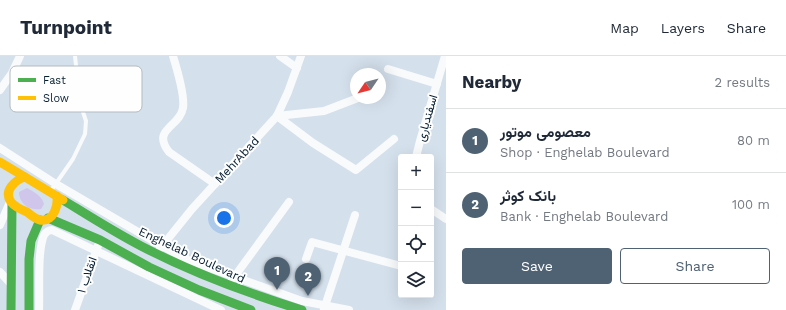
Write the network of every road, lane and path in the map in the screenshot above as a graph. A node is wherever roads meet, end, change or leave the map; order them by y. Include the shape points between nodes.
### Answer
1 (20, 56) edge
2 (75, 56) edge
3 (173, 56) edge
4 (280, 56) edge
5 (301, 56) edge
6 (446, 56) edge
7 (15, 66) edge
8 (76, 66) edge
9 (297, 68) junction
10 (388, 69) dead end
11 (10, 76) edge
12 (437, 84) junction
13 (0, 90) edge
14 (350, 101) edge
15 (83, 112) edge
16 (277, 116) junction
17 (394, 139) dead end
18 (0, 148) edge
19 (417, 154) edge
20 (0, 162) edge
21 (25, 177) junction
22 (56, 184) junction
23 (214, 184) junction
24 (0, 187) edge
25 (54, 194) junction
26 (10, 200) junction
27 (289, 202) dead end
28 (110, 211) dead end
29 (434, 211) edge
30 (84, 214) junction
31 (355, 215) dead end
32 (44, 219) junction
33 (446, 219) edge
34 (0, 225) edge
35 (76, 230) junction
36 (100, 240) junction
37 (162, 246) junction
38 (343, 251) junction
39 (93, 252) junction
40 (156, 254) junction
41 (12, 259) junction
42 (306, 259) dead end
43 (29, 260) junction
44 (398, 265) edge
45 (0, 272) edge
46 (234, 277) junction
47 (11, 284) junction
48 (228, 285) junction
49 (325, 308) edge
50 (11, 310) edge
51 (29, 310) edge
52 (39, 310) edge
53 (75, 310) edge
54 (221, 310) edge
55 (250, 310) edge
56 (302, 310) edge
57 (349, 310) edge

1 - 7 street
2 - 8 lane
3 - 23 street via 182,91 183,107 180,115 163,134 163,140 169,152
4 - 9 street
5 - 9 street, MehrAbad
6 - 12 street, اسفندیاری
9 - 16 street, MehrAbad
10 - 12 street
11 - 13 street
12 - 19 street, اسفندیاری
14 - 16 street via 324,111
15 - 22 lane via 86,121 85,134 73,159
16 - 17 street via 356,170
16 - 23 street, MehrAbad
18 - 22 street
20 - 21 main road, Enghelab Boulevard
21 - 25 main road, Enghelab Boulevard
21 - 26 main road via 12,184 9,190
22 - 25 lane
22 - 37 street
23 - 37 street, MehrAbad
24 - 26 main road
25 - 30 main road, Enghelab Boulevard
25 - 32 main road via 57,209
26 - 32 main road
26 - 34 street
26 - 41 main road
27 - 46 street
28 - 39 street
29 - 33 street
30 - 35 main road via 77,214 73,218 72,225
30 - 40 main road, Enghelab Boulevard
31 - 38 street
32 - 35 main road
32 - 43 main road via 31,241
35 - 36 main road
36 - 39 street, انقلاب ۱
36 - 55 main road via 149,267
37 - 40 street, MehrAbad
37 - 46 street via 190,261
38 - 42 street via 312,242
38 - 44 street
38 - 49 street
39 - 52 street via 52,230 46,232 40,260
39 - 53 street, انقلاب ۱
39 - 54 street
40 - 48 main road, Enghelab Boulevard
41 - 43 main road via 24,256
41 - 47 main road
43 - 51 main road
45 - 47 street
46 - 48 street
46 - 49 street
47 - 50 main road
48 - 56 main road, Enghelab Boulevard
49 - 57 street

